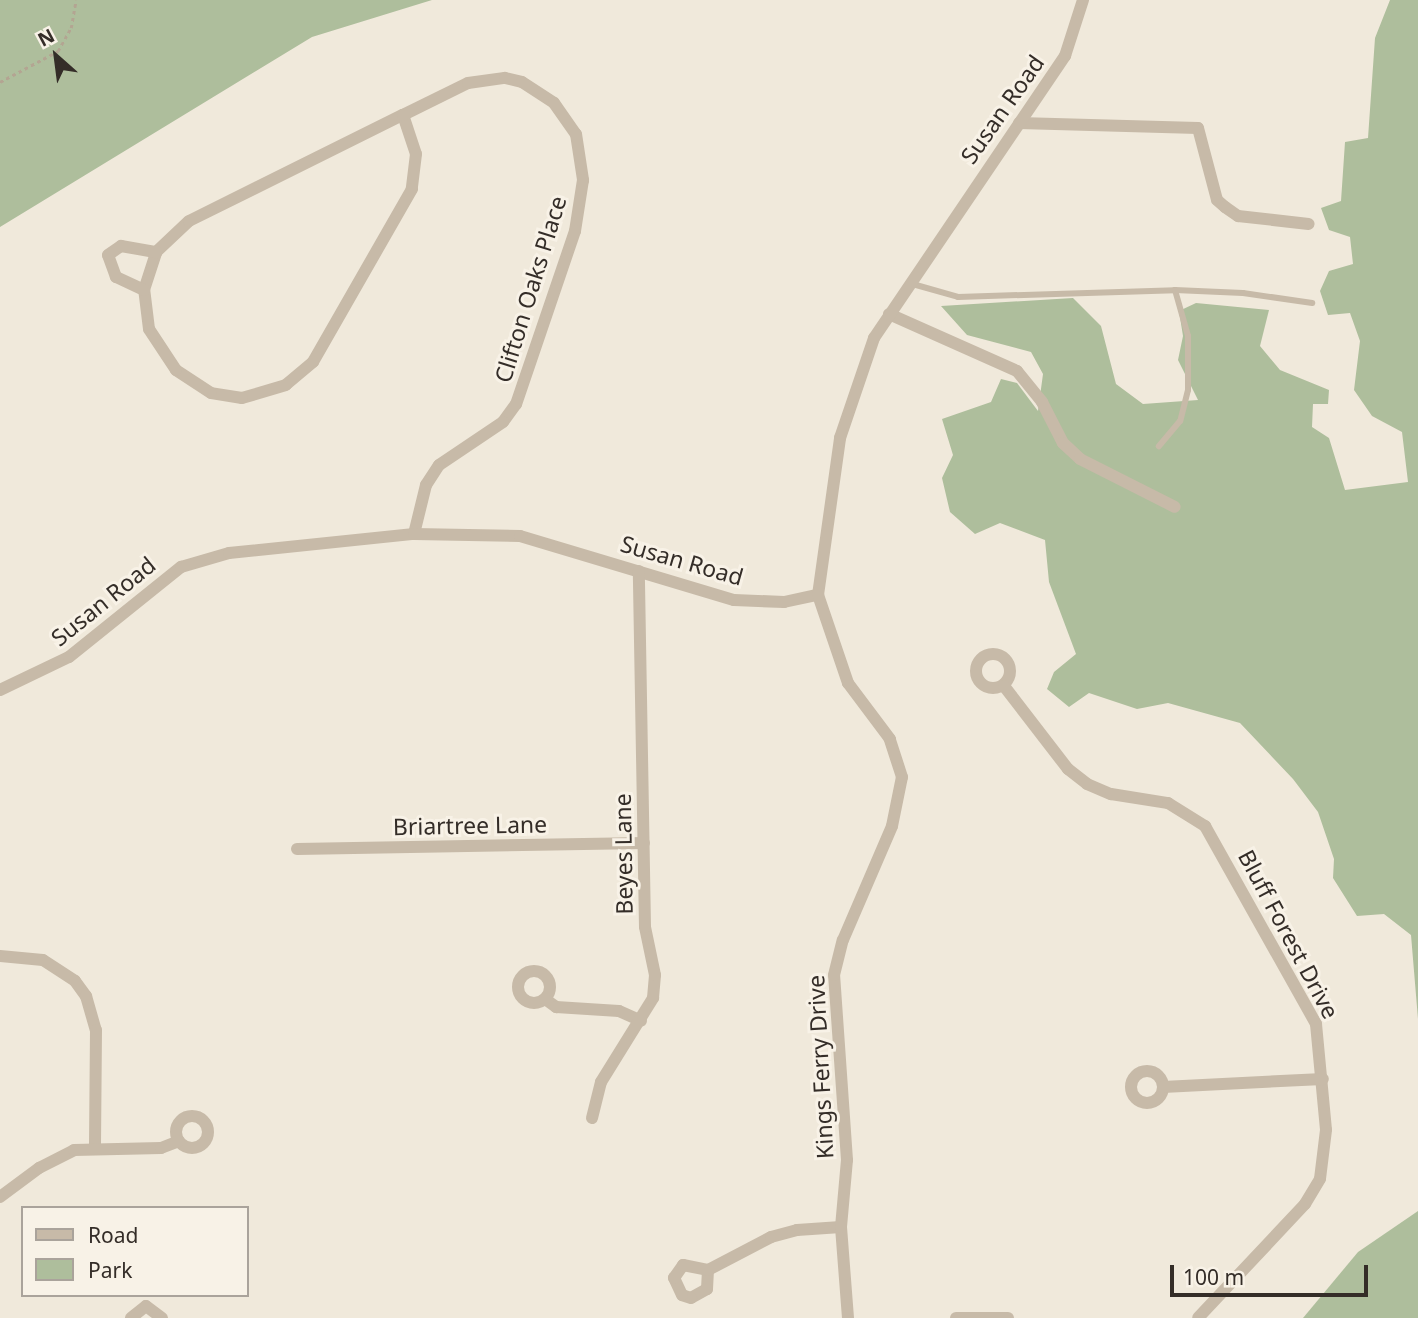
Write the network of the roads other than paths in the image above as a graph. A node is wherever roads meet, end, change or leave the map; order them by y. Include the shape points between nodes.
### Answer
1 (1083, 0) edge
2 (403, 115) junction
3 (1019, 123) junction
4 (1309, 224) dead end
5 (156, 252) junction
6 (908, 283) junction
7 (144, 290) junction
8 (1175, 290) junction
9 (1312, 303) dead end
10 (889, 314) junction
11 (1159, 446) dead end
12 (1175, 507) dead end
13 (414, 534) junction
14 (639, 571) junction
15 (818, 595) junction
16 (1004, 686) dead end
17 (0, 690) edge
18 (644, 843) junction
19 (297, 849) dead end
20 (0, 956) edge
21 (545, 999) dead end
22 (641, 1021) junction
23 (1323, 1079) junction
24 (1163, 1087) dead end
25 (592, 1118) dead end
26 (179, 1141) dead end
27 (95, 1146) junction
28 (0, 1197) edge
29 (841, 1227) junction
30 (708, 1270) dead end
31 (131, 1318) edge
32 (162, 1318) edge
33 (848, 1318) edge
34 (956, 1318) edge
35 (1008, 1318) edge
36 (1198, 1318) edge

1 - 3 street, Susan Road via 1073,41
2 - 5 street, Clifton Oaks Place via 189,221
2 - 7 street, Clifton Oaks Place via 416,155 408,199 321,352 297,378 253,397 211,393 176,370 161,352 149,329
2 - 13 street, Clifton Oaks Place via 468,83 505,78 522,82 554,103 576,134 583,180 575,231 516,404 503,422 439,466 426,485
3 - 4 street via 1198,128 1217,200 1225,207 1238,216
3 - 6 street, Susan Road
5 - 7 street, Clifton Oaks Place
5 - 7 street via 121,246 108,255 116,277
6 - 8 lane via 958,297
6 - 10 street, Susan Road
8 - 9 lane
8 - 11 lane via 1188,336 1188,390 1180,421
10 - 12 street via 1017,370 1042,402 1063,443 1080,459
10 - 15 street, Susan Road via 850,399
13 - 14 street, Susan Road via 531,537
13 - 17 street, Susan Road via 229,553 181,567 69,657
14 - 15 street, Susan Road via 734,600 784,602
14 - 18 street, Beyes Lane
15 - 29 street, Kings Ferry Drive via 848,683 890,739 902,777 892,827 843,940 834,975 847,1160
16 - 23 street, Bluff Forest Drive via 1068,769 1087,784 1111,794 1168,803 1205,825 1310,1010 1319,1034
18 - 19 street, Briartree Lane
18 - 22 street, Beyes Lane via 645,927 655,975 653,998
20 - 27 street via 43,960 75,981 86,996 96,1030
21 - 22 street via 556,1007 619,1011
22 - 25 street, Beyes Lane via 601,1083
23 - 24 street
23 - 36 street, Bluff Forest Drive via 1326,1157 1320,1179 1305,1204
26 - 27 street via 161,1148
27 - 28 street via 60,1156
29 - 30 street via 771,1237
29 - 33 street, Kings Ferry Drive
31 - 32 street via 146,1306
34 - 35 street

